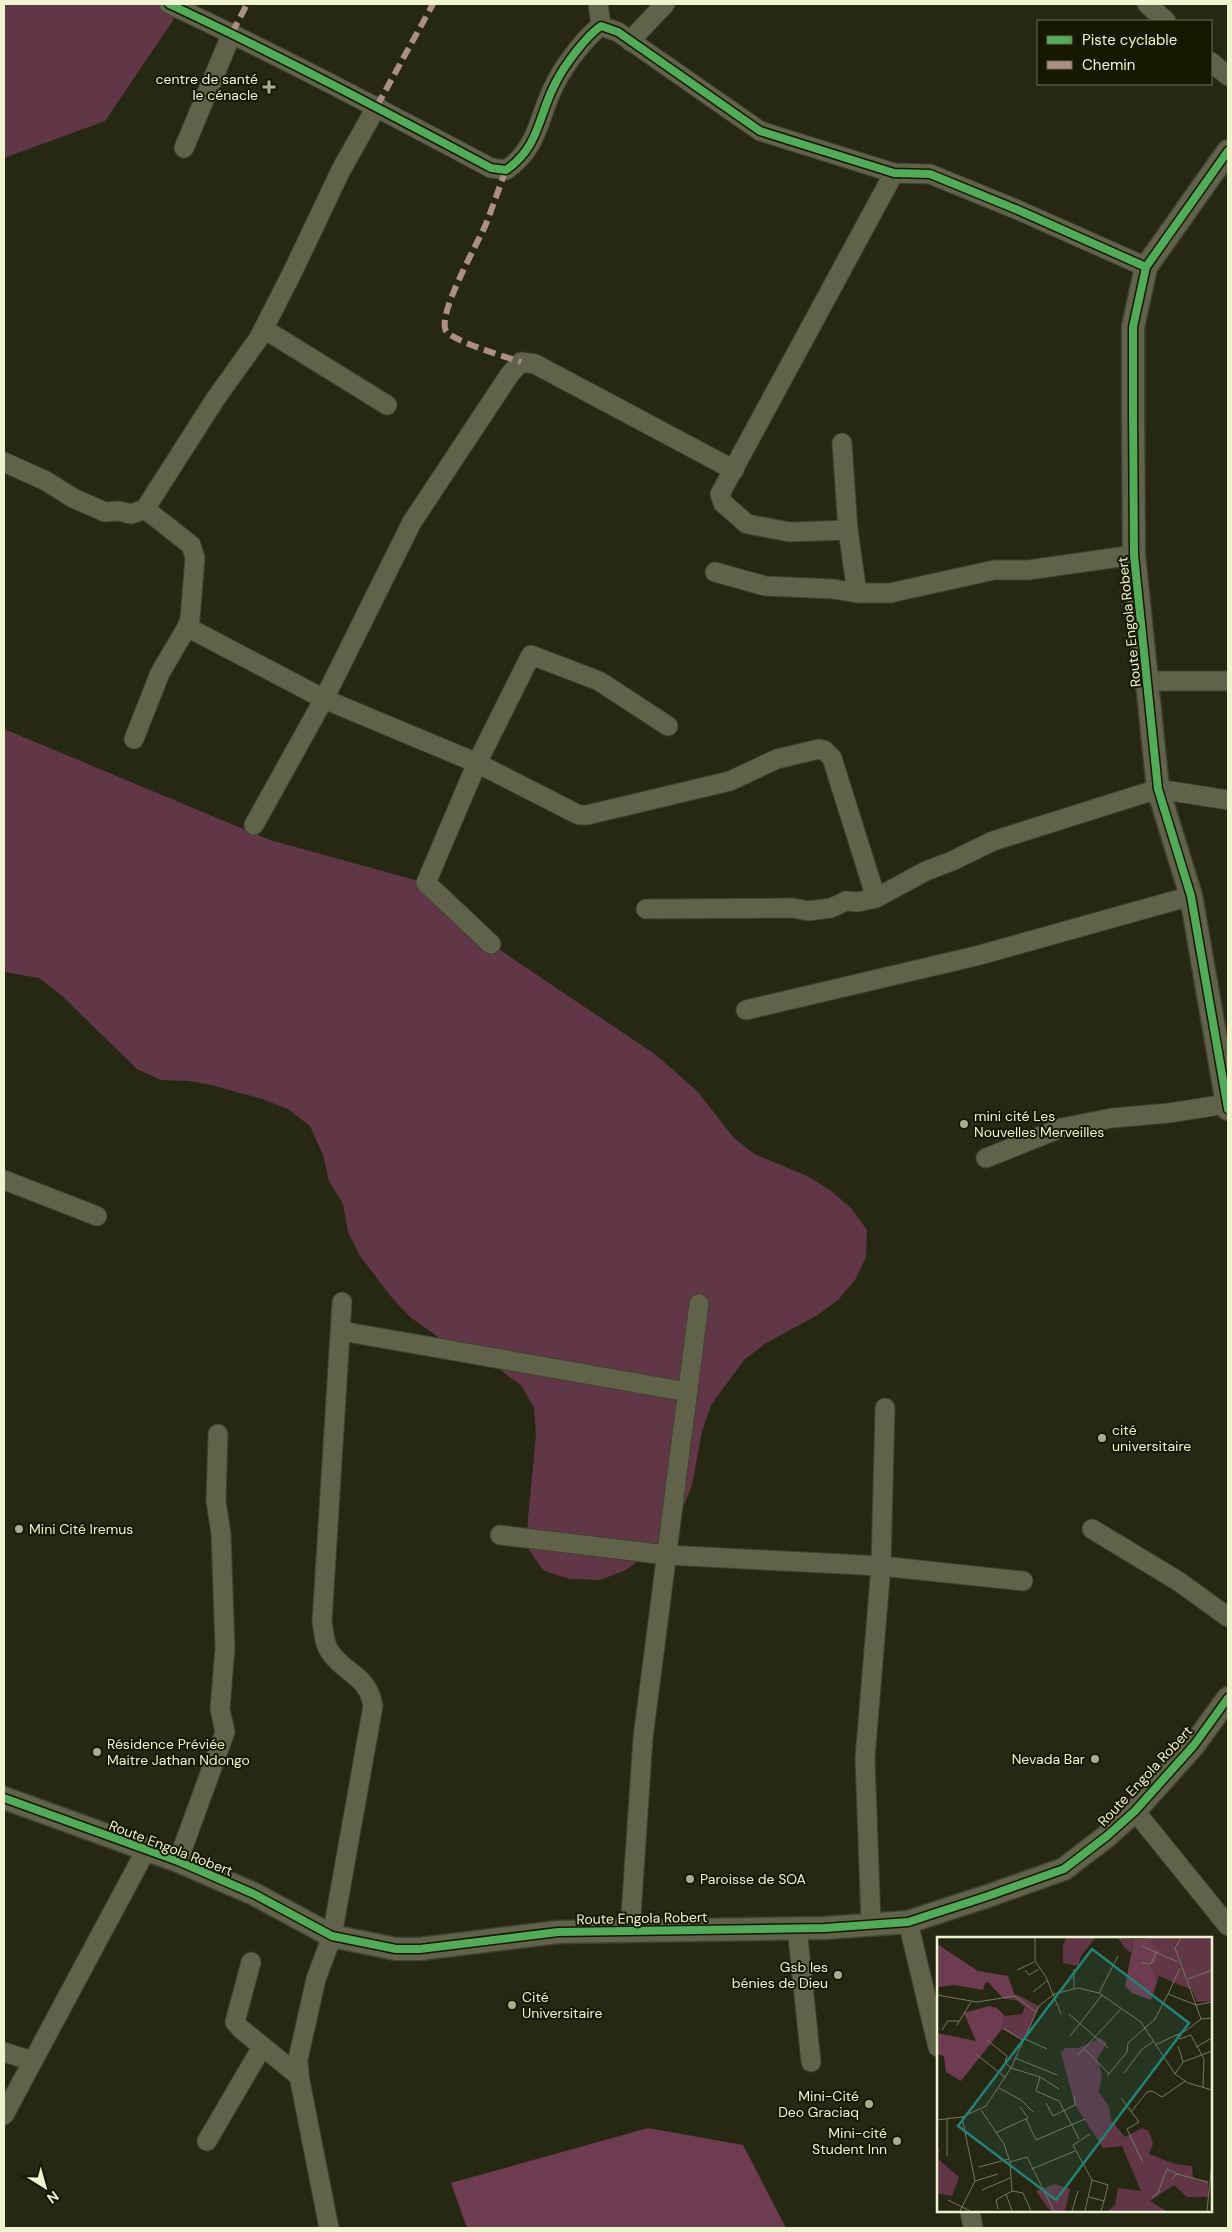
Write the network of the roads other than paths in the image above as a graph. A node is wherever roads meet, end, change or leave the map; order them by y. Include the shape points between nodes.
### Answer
1 (169, 4) edge
2 (598, 4) edge
3 (665, 4) edge
4 (1147, 4) edge
5 (1165, 20) edge
6 (601, 26) junction
7 (232, 33) junction
8 (630, 41) junction
9 (1212, 63) edge
10 (1228, 76) edge
11 (377, 106) junction
12 (184, 148) dead end
13 (1228, 152) edge
14 (894, 173) junction
15 (1146, 267) junction
16 (264, 329) junction
17 (387, 406) dead end
18 (842, 442) dead end
19 (4, 462) edge
20 (734, 470) junction
21 (145, 509) junction
22 (848, 530) junction
23 (1134, 555) junction
24 (715, 572) dead end
25 (857, 593) junction
26 (187, 628) junction
27 (1228, 681) edge
28 (1147, 682) junction
29 (324, 699) junction
30 (668, 726) dead end
31 (134, 739) dead end
32 (477, 763) junction
33 (1158, 789) junction
34 (1228, 800) edge
35 (254, 825) dead end
36 (1191, 896) junction
37 (876, 898) junction
38 (646, 909) dead end
39 (490, 944) dead end
40 (746, 1010) dead end
41 (1225, 1082) edge
42 (1227, 1106) edge
43 (986, 1158) dead end
44 (4, 1180) edge
45 (97, 1216) dead end
46 (342, 1302) dead end
47 (699, 1304) dead end
48 (341, 1331) junction
49 (688, 1392) junction
50 (885, 1408) dead end
51 (218, 1434) dead end
52 (1092, 1529) dead end
53 (500, 1535) dead end
54 (667, 1555) junction
55 (881, 1566) junction
56 (1023, 1581) dead end
57 (1228, 1616) edge
58 (1228, 1698) edge
59 (4, 1798) edge
60 (1134, 1810) junction
61 (146, 1850) junction
62 (178, 1862) junction
63 (908, 1922) junction
64 (872, 1924) junction
65 (1228, 1926) edge
66 (797, 1928) junction
67 (630, 1930) junction
68 (332, 1936) junction
69 (250, 1962) dead end
70 (937, 2043) edge
71 (262, 2047) junction
72 (4, 2052) edge
73 (32, 2061) junction
74 (811, 2062) dead end
75 (299, 2076) junction
76 (4, 2115) edge
77 (207, 2141) dead end
78 (970, 2212) edge
79 (330, 2228) edge
80 (973, 2228) edge

1 - 7 street
2 - 6 street
3 - 8 street
4 - 5 street
6 - 8 street
6 - 11 street via 590,33 556,82 529,147 518,162 506,170 491,168
7 - 11 street
7 - 12 street
8 - 14 street via 760,131
9 - 10 street
11 - 16 street via 341,170
13 - 15 street, Route Engola Robert
14 - 15 street via 930,174
14 - 20 street
15 - 23 street, Route Engola Robert via 1133,327
16 - 17 street
16 - 21 street
18 - 22 street
19 - 21 street via 46,480 73,498 105,512 131,514
20 - 22 street via 720,499 748,524 790,532
20 - 29 street via 535,364 521,362 412,522
21 - 26 street via 191,545 195,558
22 - 25 street
23 - 25 street via 1028,570 994,570 890,593
23 - 28 street, Route Engola Robert
24 - 25 street via 765,586 833,588
26 - 29 street
26 - 31 street via 160,673
27 - 28 street
28 - 33 street, Route Engola Robert
29 - 32 street
29 - 35 street
30 - 32 street via 599,681 531,654
32 - 37 street via 578,815 587,815 730,780 777,759 824,750 832,758
32 - 39 street via 426,883
33 - 34 street
33 - 36 street, Route Engola Robert
33 - 37 street via 993,841 926,870
36 - 40 street via 976,956
36 - 41 street, Route Engola Robert
37 - 38 street via 808,910
41 - 42 street, Route Engola Robert
42 - 43 street via 1112,1118 1061,1128
44 - 45 street
46 - 48 street
47 - 49 street
48 - 49 street
48 - 68 street via 322,1622 325,1642 331,1653 367,1685 373,1706
49 - 54 street
50 - 55 street
51 - 62 street via 216,1501 221,1534 225,1648 220,1709 225,1732
52 - 57 street via 1178,1581
53 - 54 street
54 - 55 street
54 - 67 street via 643,1738
55 - 56 street
55 - 64 street via 865,1758
58 - 60 street, Route Engola Robert via 1194,1745
59 - 61 street, Route Engola Robert
60 - 63 street, Route Engola Robert via 1064,1869
60 - 65 street
61 - 62 street, Route Engola Robert
61 - 73 street
62 - 68 street, Route Engola Robert via 254,1894
63 - 64 street, Route Engola Robert
63 - 70 street
64 - 66 street, Route Engola Robert
66 - 67 street, Route Engola Robert
66 - 74 street
67 - 68 street, Route Engola Robert via 558,1932 420,1949 396,1949
68 - 75 street via 316,1979 298,2059
69 - 71 street via 235,2022
71 - 75 street
71 - 77 street
72 - 73 street
73 - 76 street
75 - 79 street
78 - 80 street

